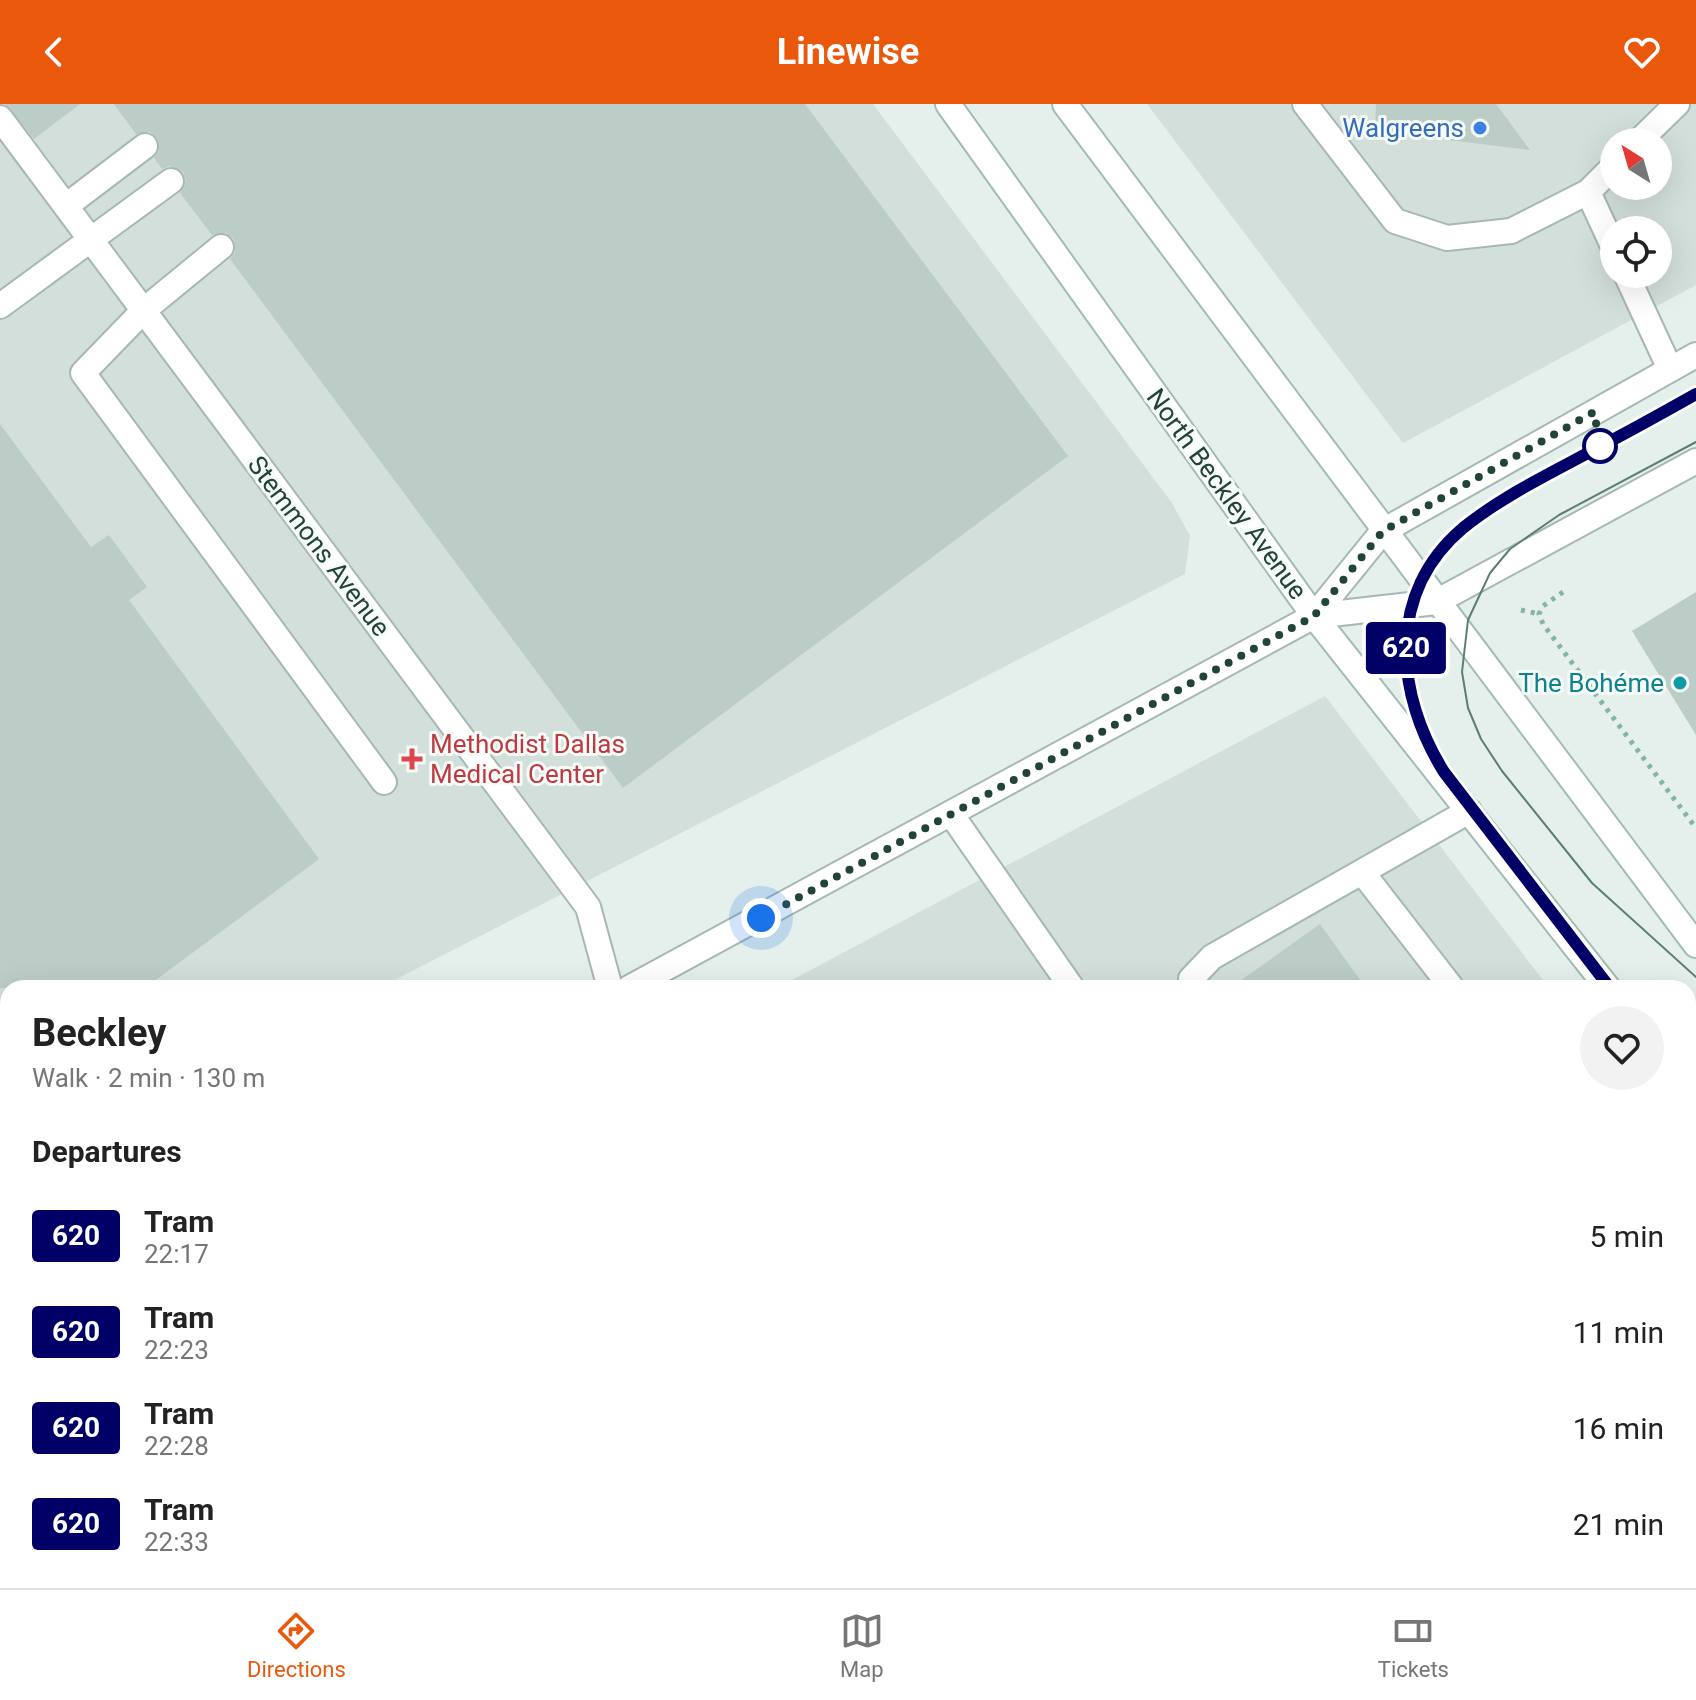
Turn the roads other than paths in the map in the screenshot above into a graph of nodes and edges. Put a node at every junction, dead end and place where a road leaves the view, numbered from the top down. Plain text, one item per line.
1 (948, 104) edge
2 (1065, 104) edge
3 (1305, 104) edge
4 (1677, 104) edge
5 (0, 118) edge
6 (1652, 128) edge
7 (145, 146) dead end
8 (1600, 180) edge
9 (171, 181) dead end
10 (1588, 192) junction
11 (66, 206) junction
12 (1600, 218) edge
13 (90, 239) junction
14 (221, 247) dead end
15 (1632, 288) edge
16 (0, 306) edge
17 (144, 310) junction
18 (1696, 355) edge
19 (1670, 369) junction
20 (1696, 461) edge
21 (1383, 531) junction
22 (1436, 602) junction
23 (1314, 616) junction
24 (384, 782) dead end
25 (1469, 811) junction
26 (951, 814) junction
27 (1362, 872) junction
28 (1696, 945) edge
29 (608, 980) edge
30 (644, 980) edge
31 (1066, 980) edge
32 (1191, 980) edge
33 (1446, 980) edge
34 (1602, 980) edge

1 - 23 street, North Beckley Avenue
2 - 21 street
3 - 10 street
4 - 6 street
5 - 11 street, Stemmons Avenue
7 - 11 street
8 - 10 street
9 - 13 street
10 - 12 street
11 - 13 street, Stemmons Avenue
13 - 16 street
13 - 17 street, Stemmons Avenue
14 - 17 street
15 - 19 street
17 - 24 street
17 - 29 street, Stemmons Avenue
18 - 19 street
19 - 21 street
20 - 22 street
21 - 22 street
21 - 23 street
22 - 23 street
22 - 28 street
23 - 25 street, North Beckley Avenue
23 - 26 street
25 - 27 street
25 - 34 street, North Beckley Avenue
26 - 30 street
26 - 31 street
27 - 32 street
27 - 33 street

